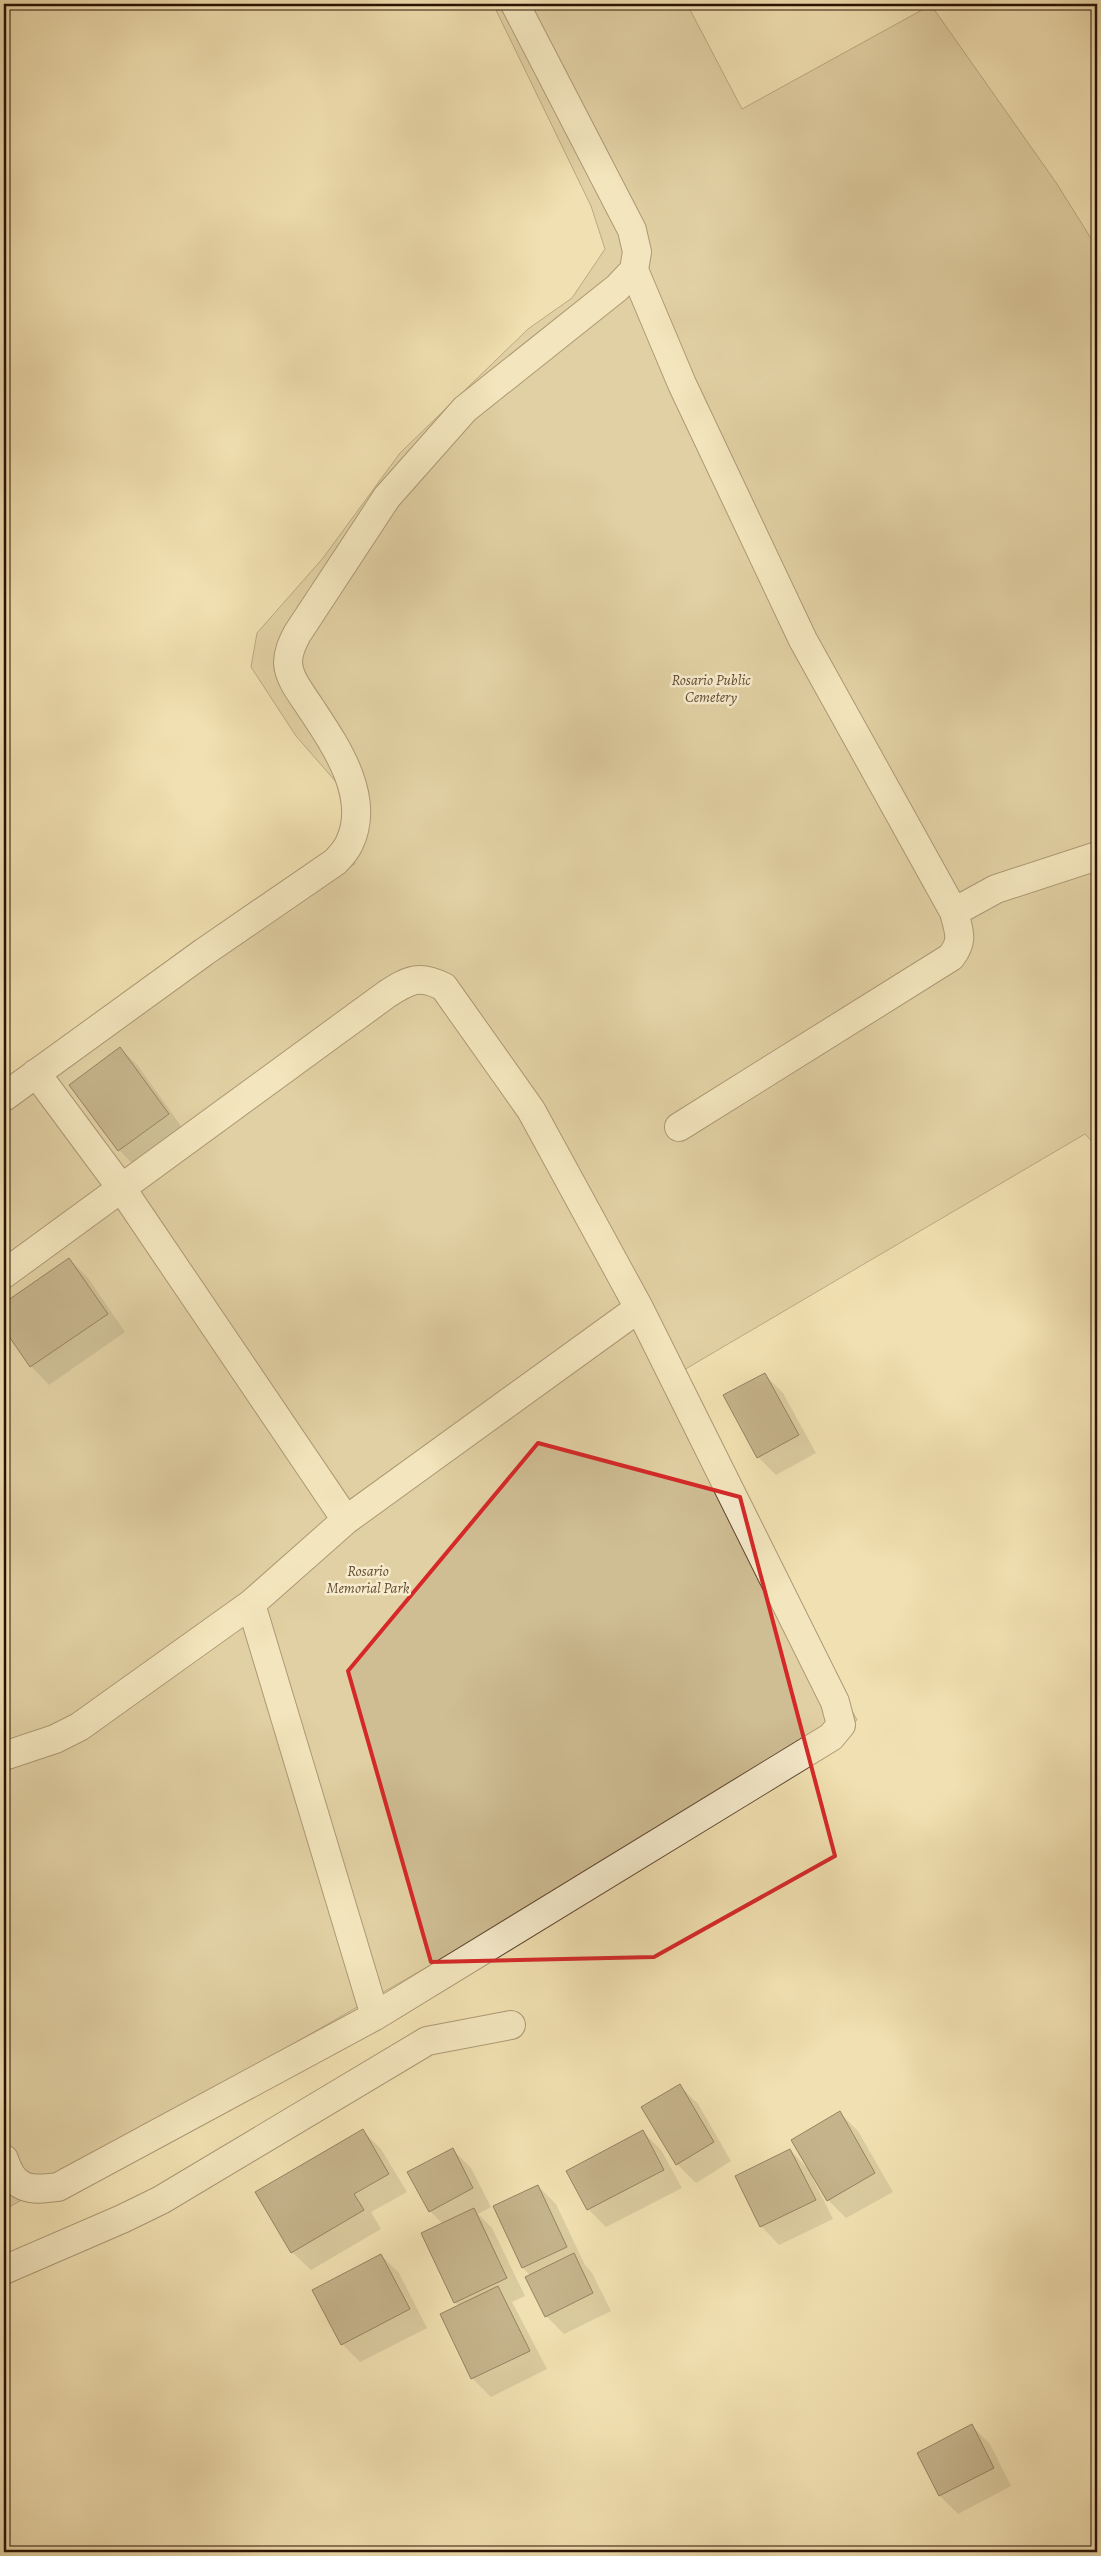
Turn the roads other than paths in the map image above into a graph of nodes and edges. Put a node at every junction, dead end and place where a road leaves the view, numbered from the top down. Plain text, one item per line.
1 (515, 4) edge
2 (634, 270) junction
3 (1097, 856) edge
4 (954, 912) junction
5 (36, 1073) junction
6 (4, 1097) edge
7 (679, 1128) dead end
8 (122, 1189) junction
9 (4, 1274) edge
10 (639, 1308) junction
11 (346, 1520) junction
12 (252, 1604) junction
13 (4, 1756) edge
14 (375, 2016) junction
15 (511, 2025) dead end
16 (4, 2159) edge
17 (4, 2270) edge

1 - 2 street
2 - 4 street
2 - 5 street
3 - 4 street
4 - 7 street
5 - 6 street
5 - 8 street
8 - 9 street
8 - 10 street
8 - 11 street
10 - 11 street
10 - 14 street
11 - 12 street
12 - 13 street
12 - 14 street
14 - 16 street
15 - 17 street

